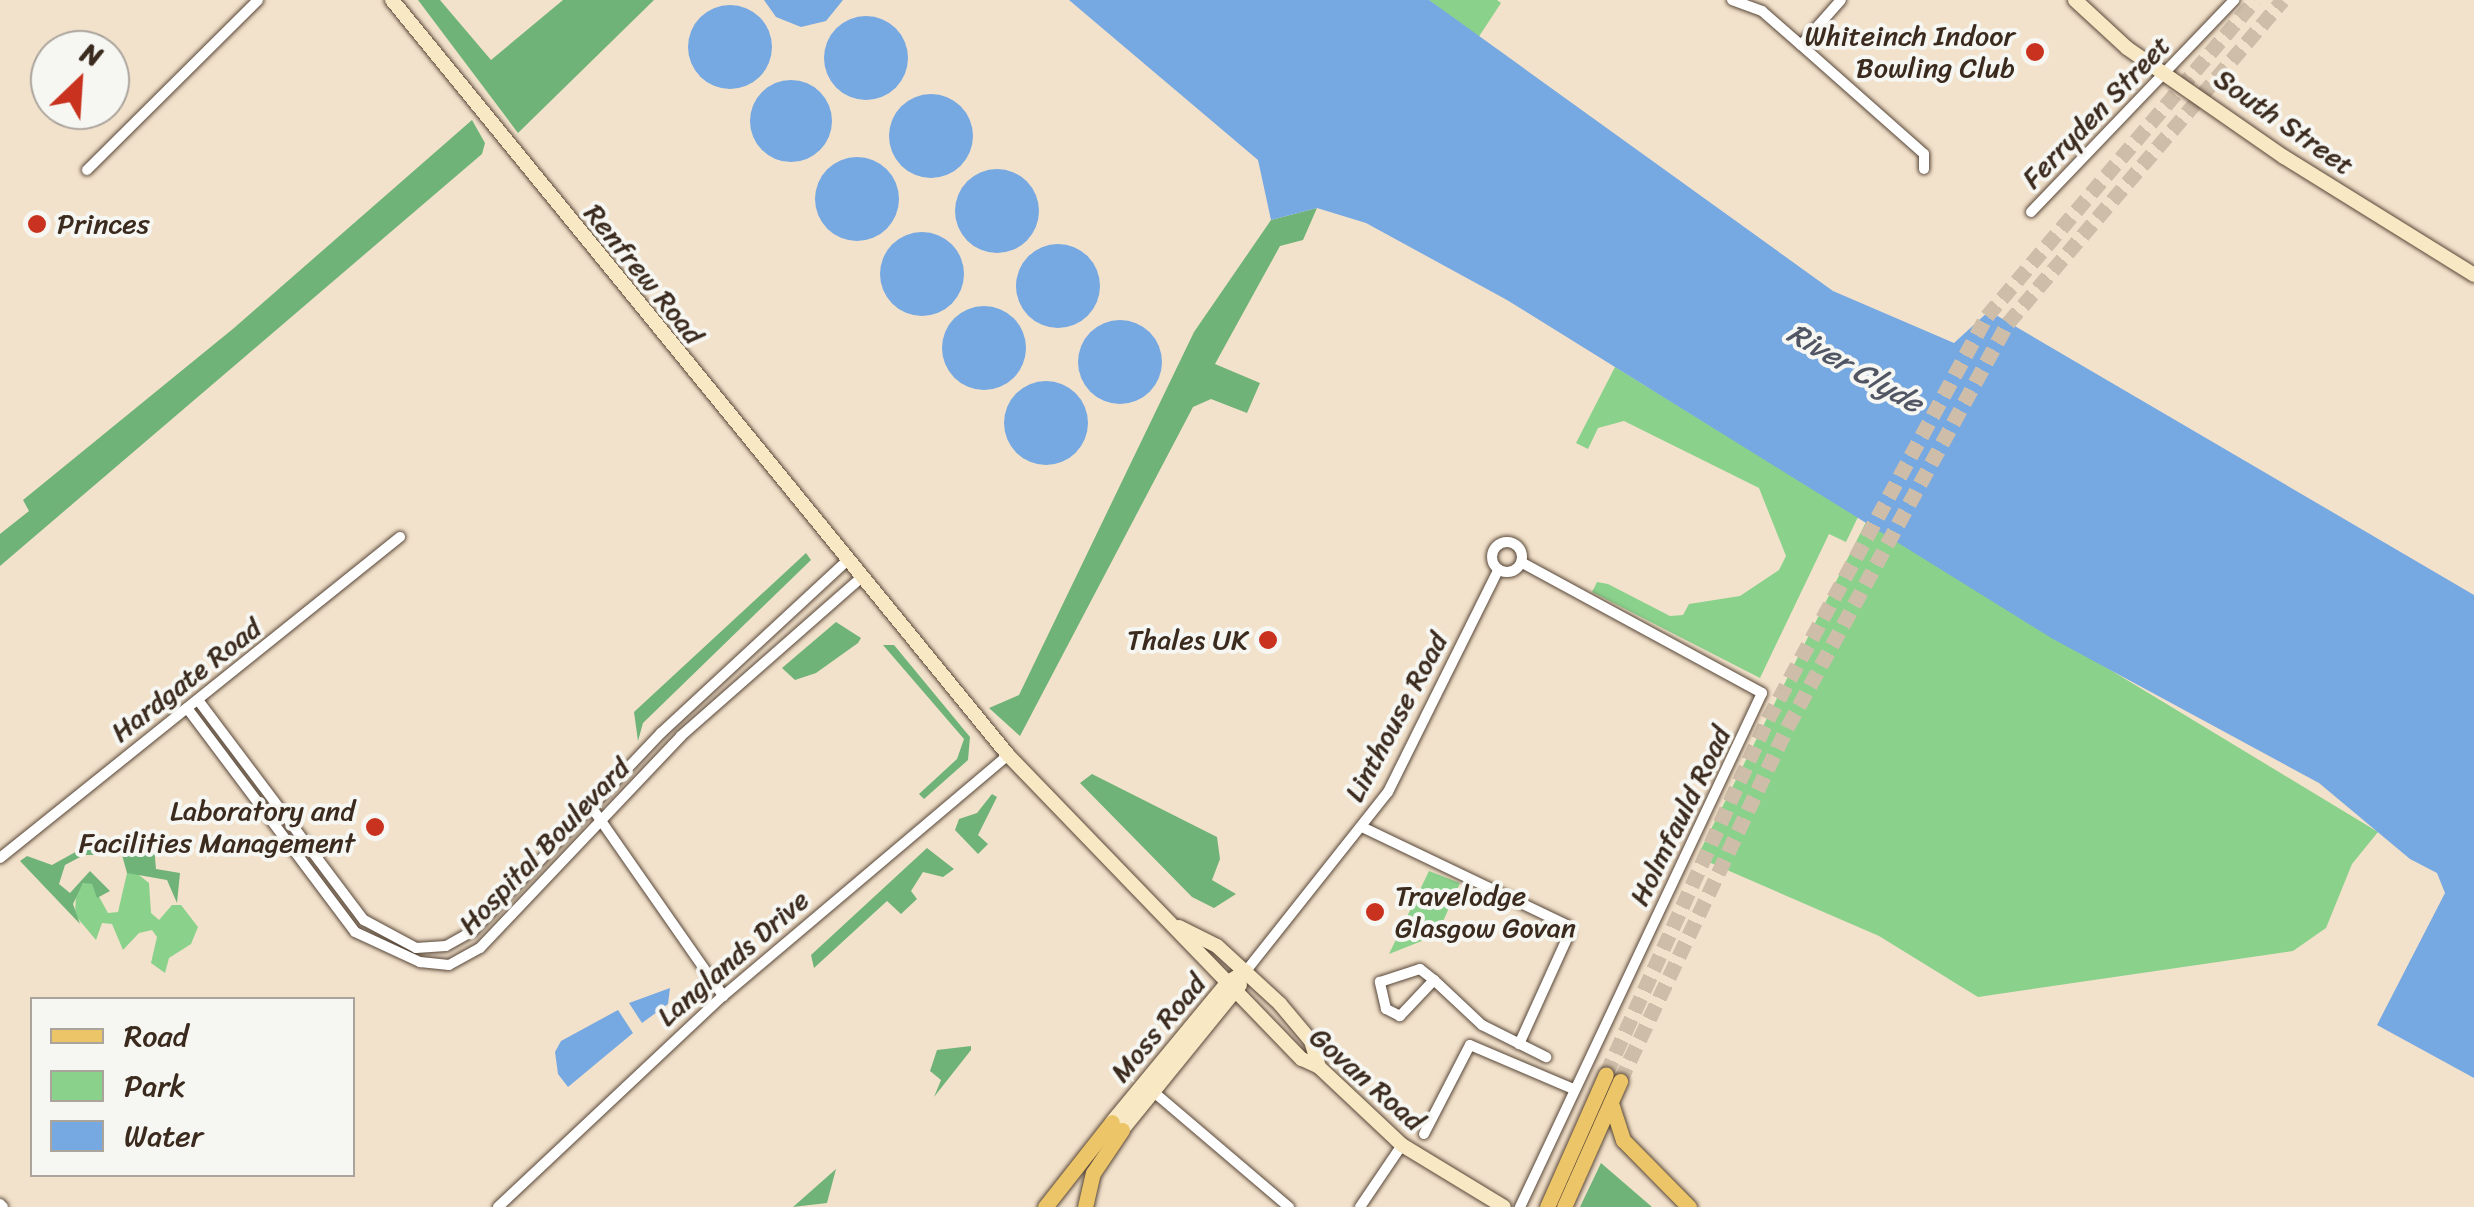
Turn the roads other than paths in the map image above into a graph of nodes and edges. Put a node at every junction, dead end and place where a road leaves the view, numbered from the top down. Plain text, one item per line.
1 (258, 0) edge
2 (392, 0) edge
3 (1732, 0) edge
4 (1841, 0) edge
5 (2075, 0) edge
6 (2214, 0) edge
7 (2234, 0) edge
8 (2226, 10) junction
9 (1801, 45) junction
10 (2164, 72) junction
11 (1924, 169) dead end
12 (87, 170) dead end
13 (2031, 212) dead end
14 (2474, 275) edge
15 (400, 538) dead end
16 (847, 561) junction
17 (1522, 562) junction
18 (1498, 570) junction
19 (861, 578) junction
20 (198, 700) junction
21 (187, 708) junction
22 (1008, 755) junction
23 (590, 805) junction
24 (600, 818) junction
25 (1362, 827) junction
26 (0, 858) edge
27 (1172, 924) junction
28 (1246, 970) junction
29 (1434, 980) junction
30 (1233, 987) junction
31 (723, 996) junction
32 (1519, 1044) junction
33 (1546, 1057) dead end
34 (1319, 1067) junction
35 (1148, 1087) junction
36 (1573, 1089) junction
37 (1611, 1103) junction
38 (1117, 1126) junction
39 (1424, 1134) dead end
40 (1402, 1145) junction
41 (498, 1207) edge
42 (1045, 1207) edge
43 (1085, 1207) edge
44 (1289, 1207) edge
45 (1360, 1207) edge
46 (1504, 1207) edge
47 (1520, 1207) edge
48 (1548, 1207) edge
49 (1564, 1207) edge
50 (1688, 1207) edge

1 - 12 street
2 - 16 street, Renfrew Road
3 - 9 street
4 - 9 street
5 - 10 street, South Street
6 - 8 street
7 - 8 street, Ferryden Street
8 - 10 street, Ferryden Street
9 - 11 street
10 - 13 street, Ferryden Street
10 - 14 street, South Street
15 - 20 street, Hardgate Road
16 - 19 street, Renfrew Road
16 - 23 street, Hospital Boulevard
17 - 18 street
17 - 18 street, Linthouse Road
17 - 36 street, Holmfauld Road
18 - 25 street, Linthouse Road
19 - 22 street, Renfrew Road
19 - 24 street, Hospital Boulevard
20 - 21 street, Hardgate Road
20 - 23 street, Hospital Boulevard
21 - 24 street, Hospital Boulevard
21 - 26 street, Hardgate Road
22 - 27 street, Govan Road
22 - 31 street, Langlands Drive
23 - 24 street
24 - 31 street
25 - 28 street, Linthouse Road
25 - 32 street
27 - 28 street
27 - 30 street, Govan Road
28 - 30 street
28 - 34 street
29 - 29 street
29 - 32 street
30 - 34 street, Govan Road
30 - 35 street, Moss Road
31 - 41 street, Langlands Drive
32 - 33 street
34 - 40 street, Govan Road
35 - 38 street, Moss Road
35 - 44 street
36 - 39 street
36 - 47 street, Holmfauld Road
37 - 48 main road
37 - 49 main road
37 - 50 main road
38 - 42 main road
38 - 43 main road
40 - 45 street
40 - 46 street, Govan Road

